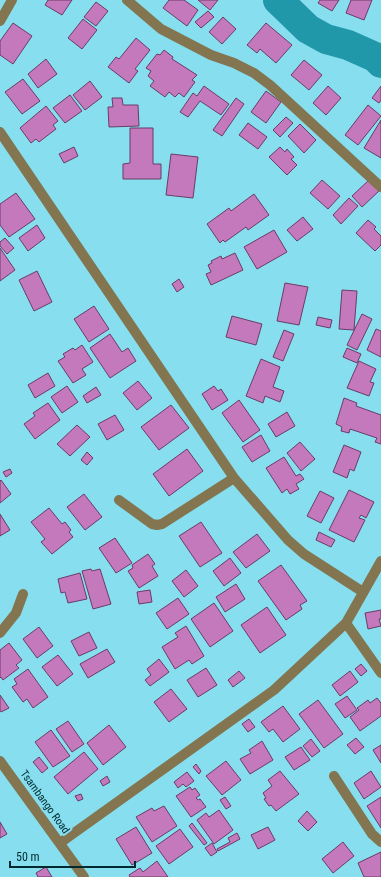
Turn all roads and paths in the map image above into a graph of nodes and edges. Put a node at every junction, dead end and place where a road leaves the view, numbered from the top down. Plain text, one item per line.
1 (12, 0) edge
2 (127, 0) edge
3 (0, 21) edge
4 (0, 132) edge
5 (381, 187) edge
6 (234, 478) junction
7 (119, 500) dead end
8 (381, 561) edge
9 (363, 592) junction
10 (23, 594) dead end
11 (346, 623) junction
12 (0, 632) edge
13 (381, 673) edge
14 (0, 760) edge
15 (334, 776) dead end
16 (381, 842) edge
17 (60, 843) junction
18 (84, 877) edge

1 - 3 street
2 - 5 street
4 - 6 street
6 - 7 street
6 - 9 street
8 - 9 street
9 - 11 street
10 - 12 street
11 - 13 street
11 - 17 street
14 - 17 street, Tsambango Road
15 - 16 street
17 - 18 street, Tsambango Road

